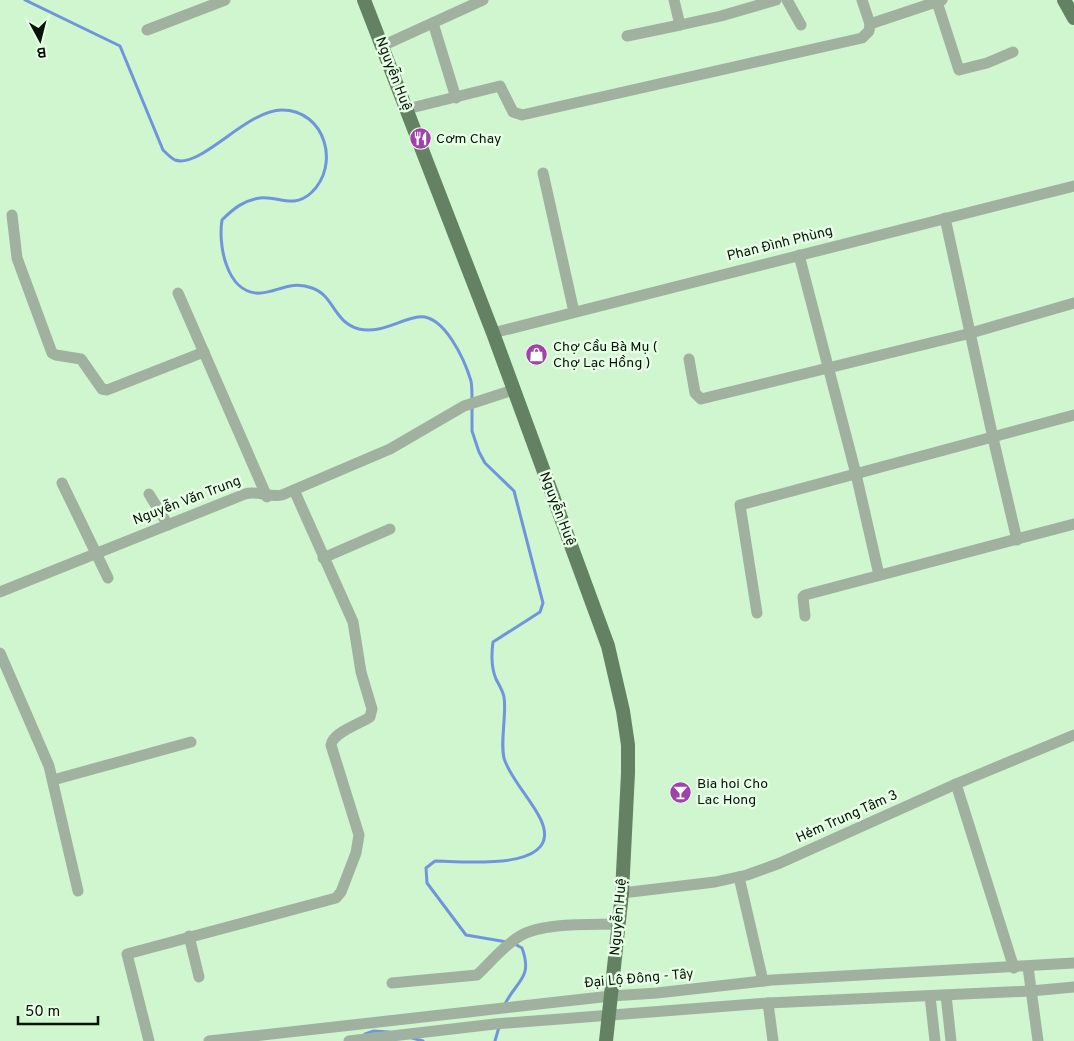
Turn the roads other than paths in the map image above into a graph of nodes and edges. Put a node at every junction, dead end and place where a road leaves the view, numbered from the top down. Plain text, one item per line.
1 (225, 0) edge
2 (364, 0) edge
3 (483, 0) edge
4 (674, 0) edge
5 (776, 0) edge
6 (787, 0) edge
7 (862, 0) edge
8 (1064, 0) edge
9 (940, 1) edge
10 (1074, 18) edge
11 (433, 23) junction
12 (680, 24) junction
13 (801, 24) dead end
14 (870, 24) junction
15 (147, 30) dead end
16 (627, 36) dead end
17 (382, 46) junction
18 (1012, 52) dead end
19 (456, 98) junction
20 (407, 109) junction
21 (542, 174) dead end
22 (1074, 187) edge
23 (12, 215) dead end
24 (945, 218) junction
25 (799, 255) junction
26 (178, 293) dead end
27 (1074, 303) edge
28 (574, 312) junction
29 (971, 332) junction
30 (493, 333) junction
31 (204, 352) junction
32 (689, 359) dead end
33 (827, 367) junction
34 (513, 390) junction
35 (1074, 415) edge
36 (993, 438) junction
37 (856, 474) junction
38 (62, 483) dead end
39 (294, 490) junction
40 (149, 494) dead end
41 (267, 497) junction
42 (1074, 524) edge
43 (168, 525) junction
44 (390, 529) dead end
45 (1017, 540) junction
46 (95, 553) junction
47 (323, 558) junction
48 (879, 575) junction
49 (108, 578) dead end
50 (0, 592) edge
51 (757, 613) dead end
52 (805, 616) dead end
53 (0, 653) edge
54 (1074, 735) edge
55 (191, 742) dead end
56 (53, 780) junction
57 (956, 784) junction
58 (739, 877) junction
59 (78, 891) dead end
60 (622, 893) junction
61 (619, 924) junction
62 (189, 936) junction
63 (1074, 963) edge
64 (1028, 967) junction
65 (1014, 968) junction
66 (199, 977) dead end
67 (764, 981) junction
68 (392, 983) dead end
69 (1074, 987) edge
70 (1031, 991) junction
71 (946, 995) junction
72 (611, 996) junction
73 (930, 996) junction
74 (768, 1003) junction
75 (609, 1014) junction
76 (150, 1041) edge
77 (209, 1041) edge
78 (350, 1041) edge
79 (606, 1041) edge
80 (773, 1041) edge
81 (935, 1041) edge
82 (951, 1041) edge
83 (1038, 1041) edge

1 - 15 street
2 - 17 main road, Nguyễn Huệ
3 - 11 street
4 - 12 street
5 - 12 street
6 - 13 street
7 - 14 street
8 - 10 main road
9 - 14 street
9 - 18 street
11 - 17 street
11 - 19 street
12 - 16 street
14 - 19 street
17 - 20 main road, Nguyễn Huệ
19 - 20 street
20 - 30 main road, Nguyễn Huệ
21 - 28 street
22 - 24 street, Phan Đình Phùng
23 - 31 street
24 - 25 street, Phan Đình Phùng
24 - 29 street
25 - 28 street, Phan Đình Phùng
25 - 33 street
26 - 31 street
27 - 29 street
28 - 30 street, Phan Đình Phùng
29 - 33 street
29 - 36 street
30 - 34 main road, Nguyễn Huệ
31 - 41 street
32 - 33 street
33 - 37 street
34 - 39 street, Nguyễn Văn Trung
34 - 60 main road, Nguyễn Huệ
35 - 36 street
36 - 37 street
36 - 45 street
37 - 48 street
37 - 51 street
38 - 46 street
39 - 41 street, Nguyễn Văn Trung
39 - 47 street
40 - 43 street
41 - 43 street, Nguyễn Văn Trung
42 - 45 street
43 - 46 street, Nguyễn Văn Trung
44 - 47 street
45 - 48 street
46 - 49 street
46 - 50 street, Nguyễn Văn Trung
47 - 62 street
48 - 52 street
53 - 56 street
54 - 57 street, Hẻm Trung Tâm 3
55 - 56 street
56 - 59 street
57 - 58 street, Hẻm Trung Tâm 3
57 - 65 street
58 - 60 street, Hẻm Trung Tâm 3
58 - 67 street
60 - 61 main road, Nguyễn Huệ
61 - 68 street
61 - 72 main road, Nguyễn Huệ
62 - 66 street
62 - 76 street
63 - 64 street, Đại Lộ Đông - Tây
64 - 65 street, Đại Lộ Đông - Tây
64 - 70 street
65 - 67 street, Đại Lộ Đông - Tây
67 - 72 street, Đại Lộ Đông - Tây
69 - 70 street
70 - 71 street
70 - 83 street
71 - 73 street
71 - 82 street
72 - 75 main road, Nguyễn Huệ
72 - 77 street, Đại Lộ Đông - Tây
73 - 74 street
73 - 81 street
74 - 75 street
74 - 80 street
75 - 78 street
75 - 79 main road, Nguyễn Huệ

